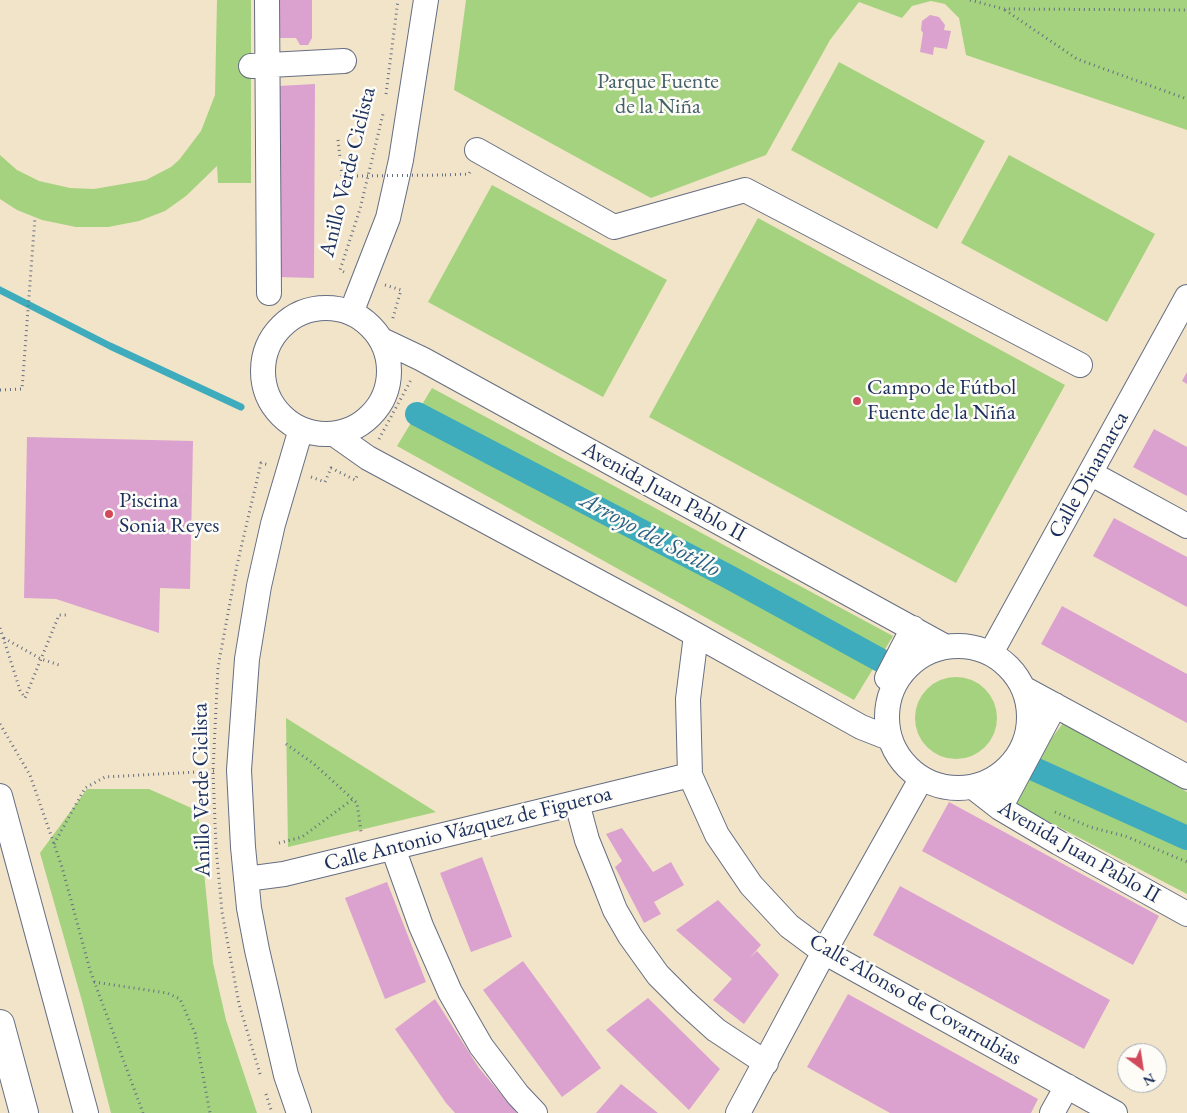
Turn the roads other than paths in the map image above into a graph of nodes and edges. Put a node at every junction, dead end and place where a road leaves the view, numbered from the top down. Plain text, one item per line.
1 (267, 0) edge
2 (426, 0) edge
3 (344, 62) dead end
4 (260, 65) junction
5 (477, 150) dead end
6 (269, 294) dead end
7 (1185, 306) edge
8 (351, 313) junction
9 (386, 333) junction
10 (1080, 365) dead end
11 (300, 429) junction
12 (334, 434) junction
13 (1090, 473) junction
14 (1187, 526) edge
15 (913, 628) junction
16 (696, 635) junction
17 (944, 646) junction
18 (991, 653) junction
19 (1023, 688) junction
20 (1055, 705) junction
21 (861, 727) junction
22 (889, 738) junction
23 (690, 775) junction
24 (1187, 777) edge
25 (921, 779) junction
26 (974, 787) junction
27 (0, 796) edge
28 (576, 803) junction
29 (1000, 808) junction
30 (393, 848) junction
31 (246, 879) junction
32 (1187, 914) edge
33 (824, 952) junction
34 (0, 1024) edge
35 (766, 1063) junction
36 (1067, 1086) junction
37 (24, 1113) edge
38 (86, 1113) edge
39 (299, 1113) edge
40 (535, 1113) edge
41 (738, 1113) edge
42 (1052, 1113) edge
43 (1115, 1113) edge

1 - 4 street
2 - 8 street
3 - 4 street
4 - 6 street
5 - 10 street
7 - 13 street, Calle Dinamarca
8 - 9 street
8 - 11 street
9 - 12 street
9 - 15 street, Avenida Juan Pablo II
11 - 12 street
11 - 31 street
12 - 16 street
13 - 14 street
13 - 18 street, Calle Dinamarca
15 - 17 street, Avenida Juan Pablo II
15 - 21 street
16 - 21 street
16 - 23 street, Calle Alonso de Covarrubias
17 - 18 street
17 - 22 street
18 - 19 street
19 - 20 street
19 - 26 street
20 - 24 street
20 - 29 street
21 - 22 street
22 - 25 street
23 - 28 street, Calle Antonio Vázquez de Figueroa
23 - 33 street, Calle Alonso de Covarrubias
25 - 26 street
25 - 33 street
26 - 29 street, Avenida Juan Pablo II
27 - 38 street
28 - 30 street, Calle Antonio Vázquez de Figueroa
28 - 35 street
29 - 32 street, Avenida Juan Pablo II
30 - 31 street, Calle Antonio Vázquez de Figueroa
30 - 40 street
31 - 39 street
33 - 35 street
33 - 36 street, Calle Alonso de Covarrubias
34 - 37 highway
35 - 41 street
36 - 42 street
36 - 43 street, Calle Alonso de Covarrubias

